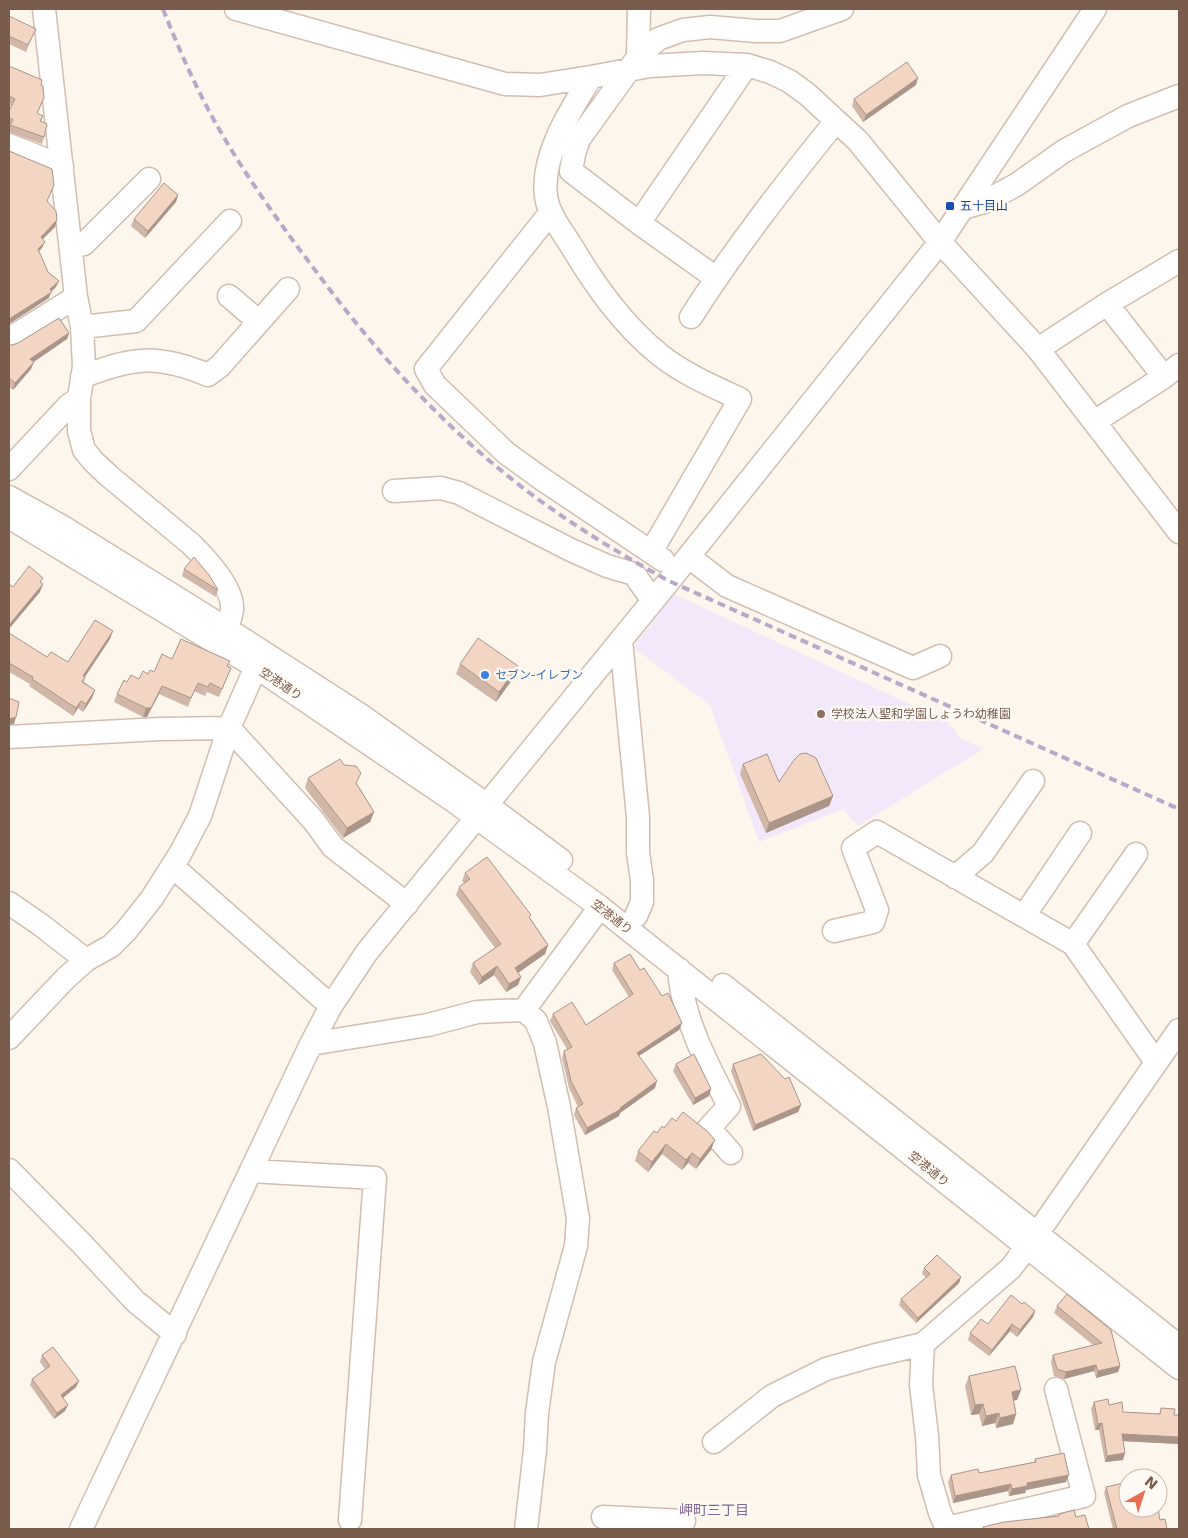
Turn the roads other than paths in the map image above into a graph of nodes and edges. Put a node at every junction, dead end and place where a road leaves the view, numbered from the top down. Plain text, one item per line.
1 (44, 9) edge
2 (639, 9) edge
3 (842, 9) edge
4 (1095, 9) edge
5 (246, 10) edge
6 (813, 15) edge
7 (633, 63) junction
8 (747, 65) junction
9 (591, 77) junction
10 (1179, 96) edge
11 (836, 121) junction
12 (9, 145) edge
13 (62, 166) junction
14 (149, 178) dead end
15 (963, 208) junction
16 (551, 212) junction
17 (230, 221) dead end
18 (639, 222) junction
19 (940, 242) junction
20 (72, 247) junction
21 (1179, 261) edge
22 (716, 278) junction
23 (288, 290) dead end
24 (229, 296) dead end
25 (76, 297) junction
26 (1107, 304) junction
27 (691, 317) dead end
28 (259, 322) junction
29 (82, 327) junction
30 (9, 339) edge
31 (1038, 349) junction
32 (1172, 371) edge
33 (81, 388) junction
34 (1094, 422) junction
35 (9, 469) edge
36 (394, 491) dead end
37 (9, 497) edge
38 (9, 517) edge
39 (1179, 532) edge
40 (651, 552) junction
41 (684, 564) junction
42 (653, 601) junction
43 (227, 629) junction
44 (621, 640) junction
45 (940, 656) dead end
46 (256, 667) junction
47 (229, 728) junction
48 (9, 738) edge
49 (1032, 781) dead end
50 (482, 811) junction
51 (1080, 833) dead end
52 (1136, 854) dead end
53 (172, 866) junction
54 (955, 878) junction
55 (9, 903) edge
56 (407, 904) junction
57 (600, 907) junction
58 (636, 916) junction
59 (1024, 916) junction
60 (834, 931) dead end
61 (1073, 944) junction
62 (86, 960) junction
63 (679, 969) junction
64 (331, 1006) junction
65 (524, 1010) junction
66 (1179, 1030) edge
67 (9, 1038) edge
68 (311, 1044) junction
69 (1156, 1062) junction
70 (731, 1153) dead end
71 (9, 1170) edge
72 (252, 1171) junction
73 (1032, 1240) junction
74 (175, 1334) junction
75 (923, 1344) junction
76 (1179, 1346) edge
77 (1179, 1368) edge
78 (1056, 1390) dead end
79 (714, 1442) dead end
80 (603, 1517) dead end
81 (350, 1520) dead end
82 (81, 1529) edge
83 (526, 1529) edge
84 (679, 1529) edge
85 (947, 1529) edge

1 - 13 street
2 - 7 street
3 - 6 street
4 - 15 street
5 - 9 street
6 - 7 street
7 - 8 street
7 - 9 street
7 - 18 street
8 - 11 street
8 - 18 street
9 - 16 street
10 - 15 street
11 - 19 street
11 - 22 street
12 - 13 street
13 - 20 street
14 - 20 street
15 - 19 street
16 - 40 street
16 - 40 street
17 - 29 street
18 - 22 street
19 - 31 street
19 - 41 street
20 - 25 street
21 - 26 street
22 - 27 street
23 - 28 street
24 - 28 street
25 - 29 street
25 - 30 street
26 - 31 street
26 - 32 street
28 - 33 street
29 - 33 street
31 - 34 street
32 - 34 street
33 - 35 street
33 - 43 street
34 - 39 street
36 - 42 street
37 - 43 street, 空港通り
38 - 46 street, 空港通り
40 - 41 street
41 - 42 street
41 - 45 street
42 - 44 street
43 - 50 street, 空港通り
44 - 50 street
44 - 58 street
46 - 47 street
46 - 50 street, 空港通り
47 - 48 street
47 - 53 street
47 - 56 street
49 - 54 street
50 - 56 street
50 - 57 street, 空港通り
50 - 58 street, 空港通り
51 - 59 street
52 - 61 street
53 - 62 street
53 - 64 street
54 - 59 street
54 - 60 street
55 - 62 street
56 - 64 street
57 - 63 street, 空港通り
57 - 65 street
58 - 73 street, 空港通り
59 - 61 street
61 - 69 street
62 - 67 street
63 - 70 street
63 - 73 street, 空港通り
64 - 68 street
65 - 68 street
65 - 83 street
66 - 69 street
68 - 72 street
69 - 73 street
71 - 74 street
72 - 74 street
72 - 81 street
73 - 75 street
73 - 76 street, 空港通り
73 - 77 street, 空港通り
74 - 82 street
75 - 79 street
75 - 85 street
78 - 85 street
80 - 84 street

